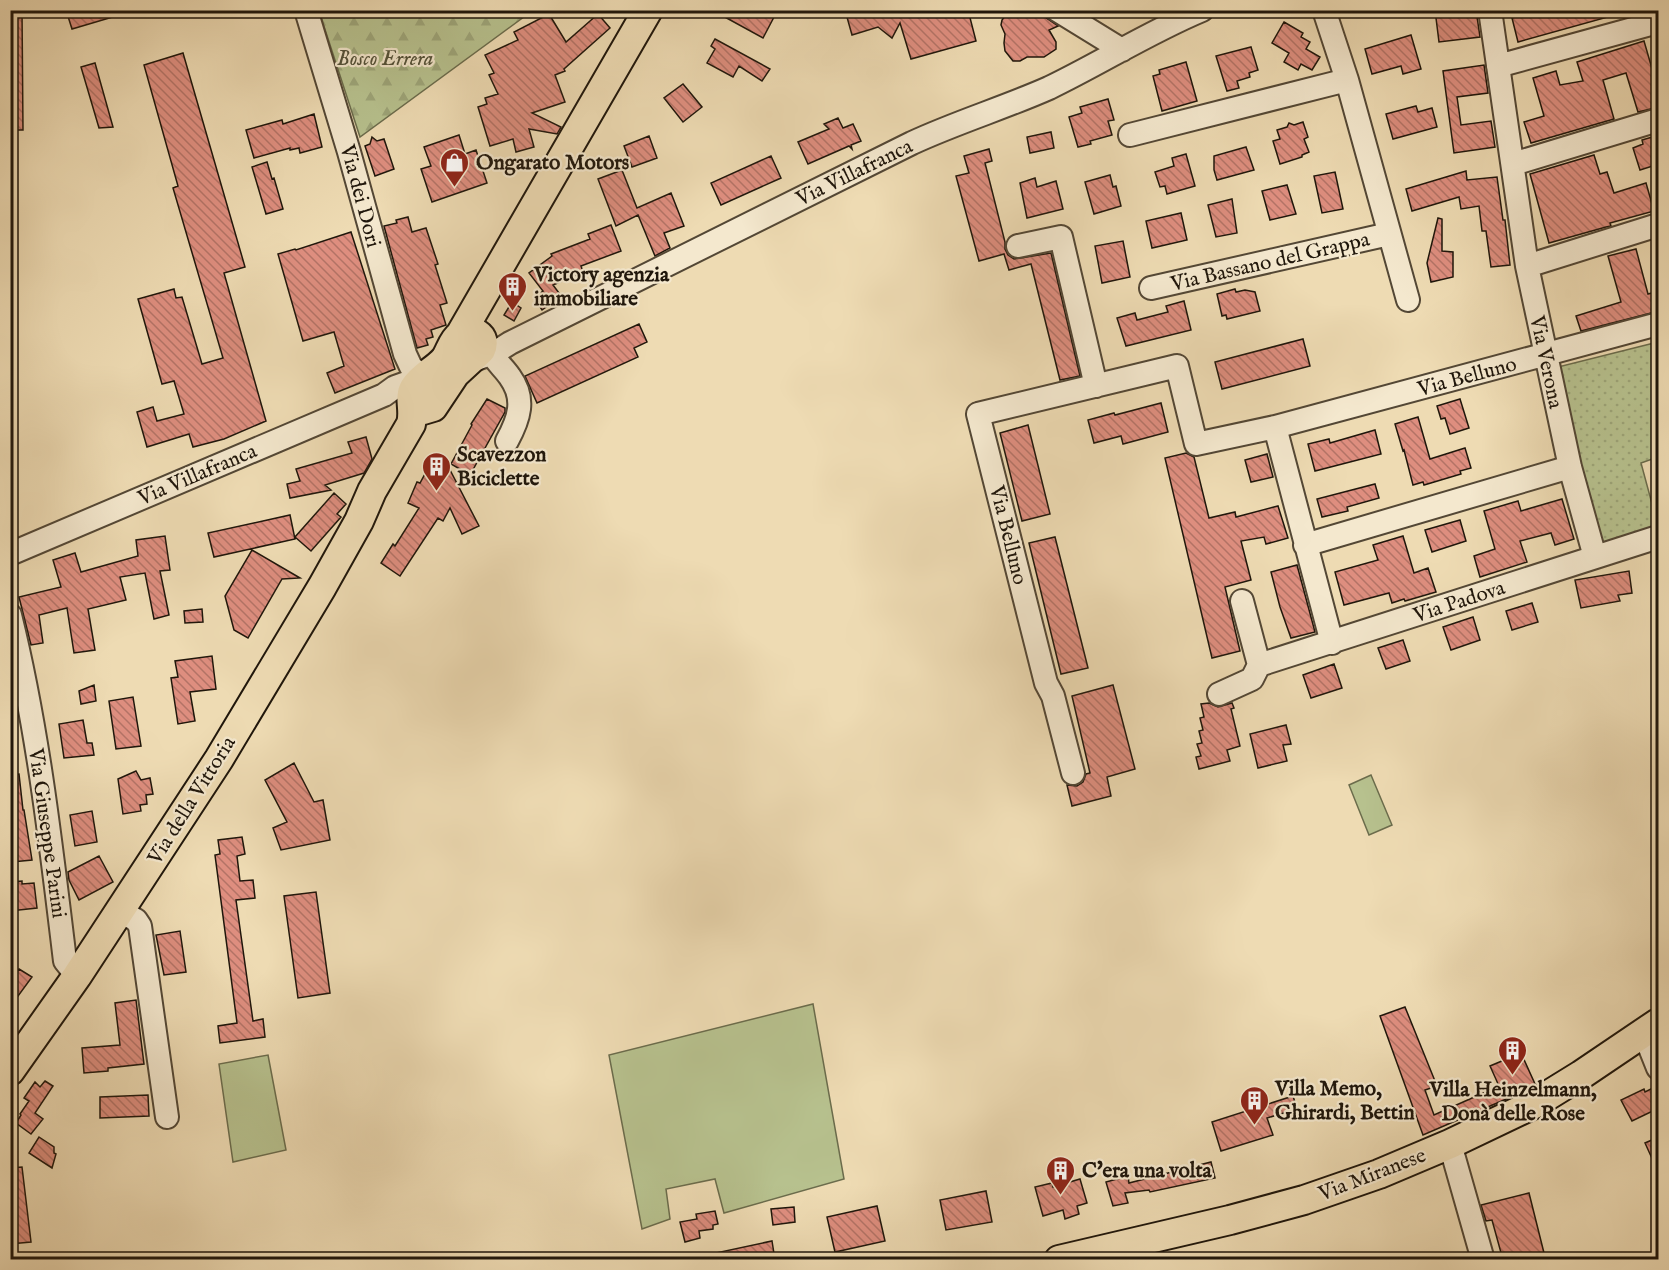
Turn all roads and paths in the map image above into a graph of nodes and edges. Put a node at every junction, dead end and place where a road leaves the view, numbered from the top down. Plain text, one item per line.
1 (306, 10) edge
2 (648, 10) edge
3 (1057, 10) edge
4 (1202, 10) edge
5 (1324, 10) edge
6 (1490, 10) edge
7 (1659, 22) edge
8 (1122, 51) junction
9 (1498, 66) junction
10 (1347, 80) junction
11 (1659, 120) edge
12 (1130, 135) dead end
13 (1513, 164) junction
14 (1659, 225) edge
15 (1389, 234) junction
16 (1018, 246) dead end
17 (1527, 266) junction
18 (1151, 288) dead end
19 (1408, 300) dead end
20 (1659, 324) edge
21 (483, 345) junction
22 (1545, 356) junction
23 (1096, 386) junction
24 (420, 397) junction
25 (1275, 427) junction
26 (507, 441) dead end
27 (1570, 467) junction
28 (1659, 537) edge
29 (1305, 545) junction
30 (10, 554) edge
31 (1595, 557) junction
32 (1242, 601) dead end
33 (10, 615) edge
34 (1332, 643) junction
35 (1259, 665) junction
36 (1219, 694) dead end
37 (1073, 772) dead end
38 (120, 911) junction
39 (77, 976) junction
40 (1651, 1028) edge
41 (1659, 1068) edge
42 (10, 1071) edge
43 (167, 1117) dead end
44 (1450, 1144) junction
45 (1063, 1259) edge
46 (1484, 1260) edge

1 - 24 street, Via dei Dori
2 - 21 main road, Via della Vittoria
3 - 8 street
4 - 8 street, Via Villafranca
5 - 10 street, Via Bassano del Grappa
6 - 9 street, Via Verona
7 - 9 street
8 - 21 street, Via Villafranca
9 - 13 street, Via Verona
10 - 12 street
10 - 15 street, Via Bassano del Grappa
11 - 13 street
13 - 17 street, Via Verona
14 - 17 street
15 - 18 street, Via Bassano del Grappa
15 - 19 street, Via Bassano del Grappa
16 - 23 street
17 - 22 street, Via Verona
20 - 22 street, Via Belluno
21 - 24 main road, Via della Vittoria
21 - 26 street
22 - 25 street, Via Belluno
22 - 27 street, Via Verona
23 - 25 street, Via Belluno
23 - 37 street, Via Belluno
24 - 30 street, Via Villafranca
24 - 38 main road, Via della Vittoria
25 - 29 street
27 - 29 street
27 - 31 street, Via Verona
28 - 31 street, Via Padova
29 - 34 street
31 - 34 street, Via Padova
32 - 35 street
33 - 39 street, Via Giuseppe Parini
34 - 35 street, Via Padova
35 - 36 street, Via Padova
38 - 39 main road, Via della Vittoria
38 - 43 street
39 - 42 main road, Via della Vittoria
40 - 41 street
40 - 44 main road, Via Miranese
44 - 45 main road, Via Miranese
44 - 46 street

